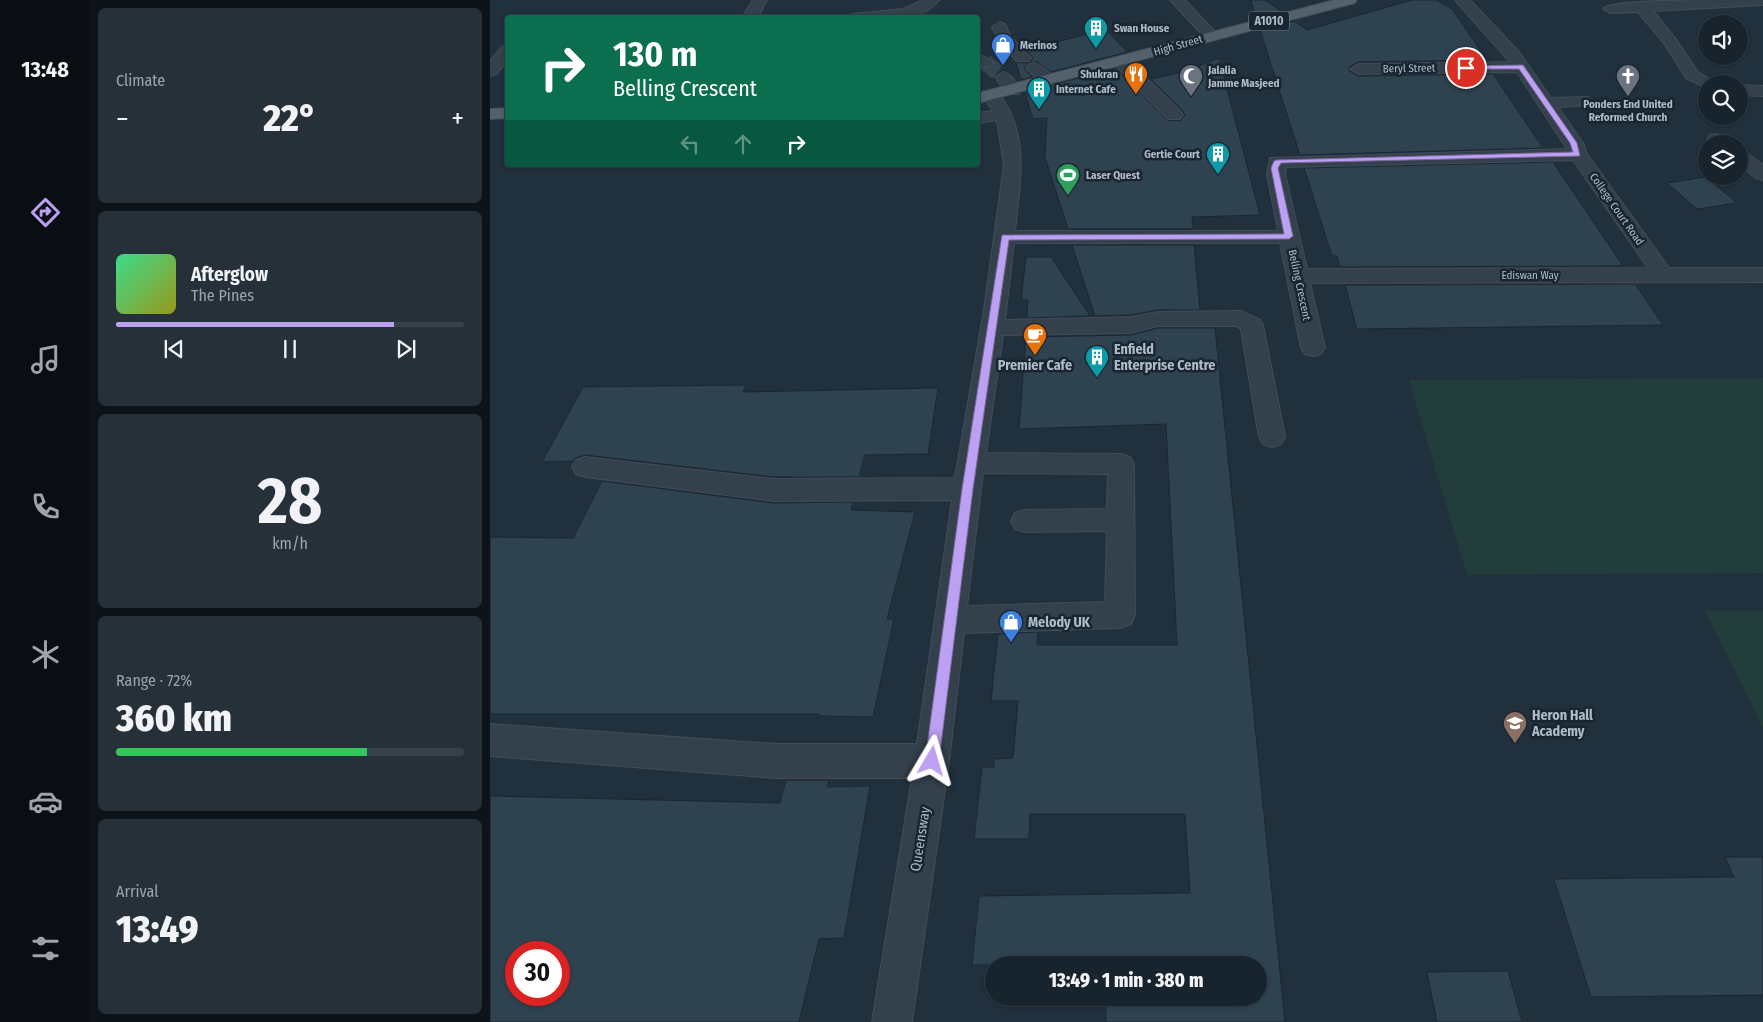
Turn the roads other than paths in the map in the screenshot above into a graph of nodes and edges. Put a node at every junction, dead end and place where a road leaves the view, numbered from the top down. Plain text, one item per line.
1 (760, 0) edge
2 (932, 0) edge
3 (1177, 0) edge
4 (1350, 0) edge
5 (1462, 0) edge
6 (1763, 1) edge
7 (1641, 6) junction
8 (1610, 9) dead end
9 (926, 14) edge
10 (752, 15) edge
11 (908, 15) edge
12 (999, 22) dead end
13 (1211, 36) junction
14 (504, 45) edge
15 (1121, 62) junction
16 (1520, 67) junction
17 (1358, 69) dead end
18 (490, 70) edge
19 (1698, 78) edge
20 (1048, 81) junction
21 (1748, 90) edge
22 (1763, 91) edge
23 (994, 99) edge
24 (1582, 100) dead end
25 (1546, 103) junction
26 (490, 114) edge
27 (505, 114) edge
28 (1174, 115) dead end
29 (1578, 154) junction
30 (1748, 163) edge
31 (1763, 174) edge
32 (1748, 175) edge
33 (1289, 236) junction
34 (1005, 237) junction
35 (1763, 274) edge
36 (1664, 275) junction
37 (1298, 276) junction
38 (993, 328) junction
39 (1313, 348) dead end
40 (1272, 437) dead end
41 (585, 467) dead end
42 (969, 476) junction
43 (1121, 520) junction
44 (1024, 521) dead end
45 (951, 620) junction
46 (490, 740) edge
47 (932, 761) junction
48 (892, 1022) edge

1 - 10 street
2 - 9 street
3 - 13 street
4 - 13 main road, High Street / A1010
5 - 16 street, College Court Road
6 - 7 street
7 - 8 street
7 - 19 street
9 - 11 street
12 - 20 street
13 - 15 main road, High Street / A1010
14 - 18 street
15 - 20 main road, High Street / A1010
15 - 28 street
16 - 17 street, Beryl Street
16 - 25 street, College Court Road
20 - 23 main road, High Street / A1010
21 - 22 street
23 - 34 street, Queensway
24 - 25 street
25 - 29 street, College Court Road
26 - 27 main road
29 - 33 street
29 - 36 street, College Court Road
30 - 31 street
31 - 32 street
33 - 34 street, Belling Crescent
33 - 37 street, Belling Crescent
34 - 38 street, Queensway
35 - 36 street, Ediswan Way
36 - 37 street, Ediswan Way
37 - 39 street, Belling Crescent
38 - 40 street
38 - 42 street, Queensway
41 - 42 street
42 - 43 street
42 - 45 street, Queensway
43 - 44 street
43 - 45 street
45 - 47 street, Queensway
46 - 47 street
47 - 48 street, Queensway

